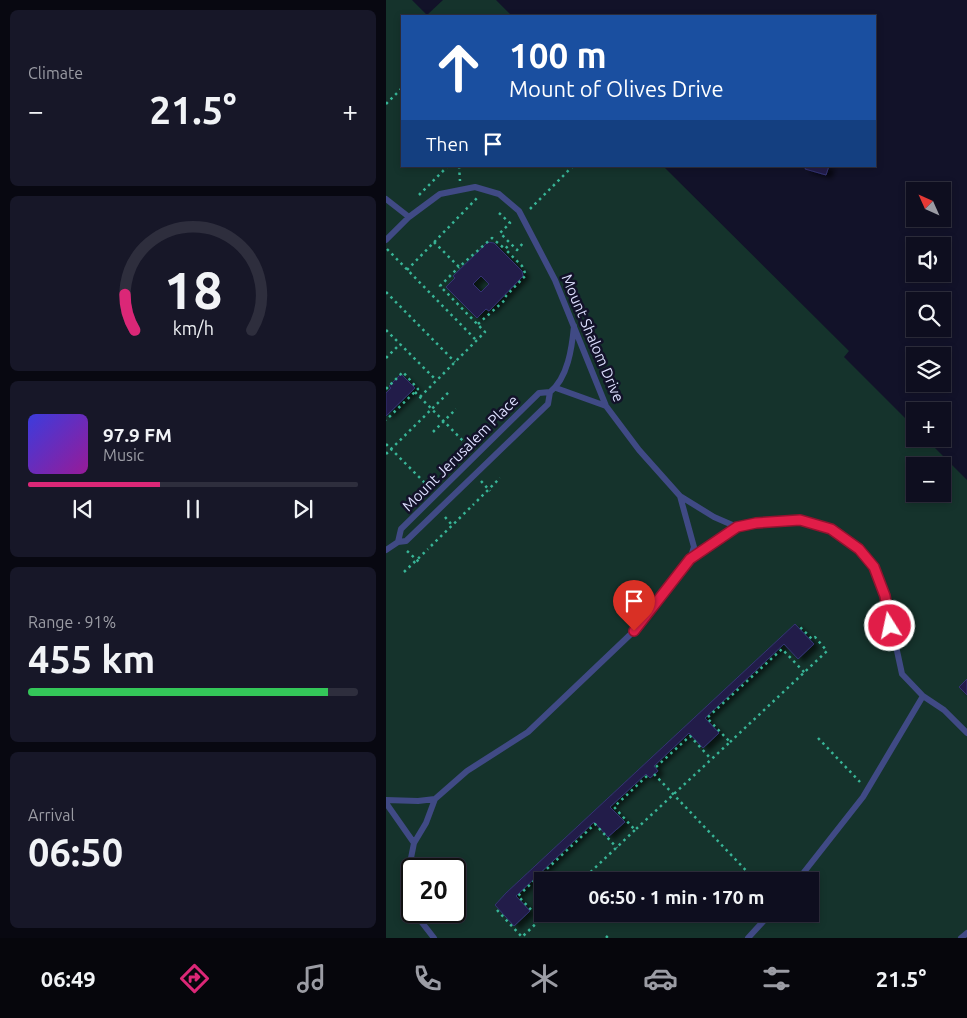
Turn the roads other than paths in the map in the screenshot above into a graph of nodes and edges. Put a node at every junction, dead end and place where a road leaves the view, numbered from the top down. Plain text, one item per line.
1 (386, 199) edge
2 (409, 217) junction
3 (386, 240) edge
4 (574, 324) junction
5 (553, 390) junction
6 (606, 406) junction
7 (680, 496) junction
8 (737, 527) junction
9 (398, 542) junction
10 (386, 550) edge
11 (690, 559) junction
12 (923, 696) junction
13 (967, 733) edge
14 (435, 798) junction
15 (386, 802) edge
16 (414, 843) junction
17 (412, 858) edge
18 (804, 872) edge
19 (763, 922) edge
20 (423, 923) edge
21 (967, 932) edge
22 (434, 938) edge
23 (748, 938) edge
24 (961, 938) edge

1 - 2 lane
2 - 3 lane, Mount Shalom Drive
2 - 4 lane, Mount Shalom Drive
4 - 5 lane, Mount Jerusalem Place
4 - 6 lane, Mount Shalom Drive
5 - 6 lane
5 - 9 lane, Mount Jerusalem Place
5 - 9 lane, Mount Jerusalem Place
6 - 7 lane, Mount Shalom Drive
7 - 8 lane, Mount Shalom Drive
7 - 11 lane
8 - 11 lane
8 - 12 lane
9 - 10 lane, Mount Jerusalem Place
11 - 14 lane
12 - 13 lane
12 - 18 lane
14 - 15 lane
14 - 16 lane
15 - 16 lane
16 - 17 lane
19 - 23 lane
20 - 22 lane
21 - 24 lane

